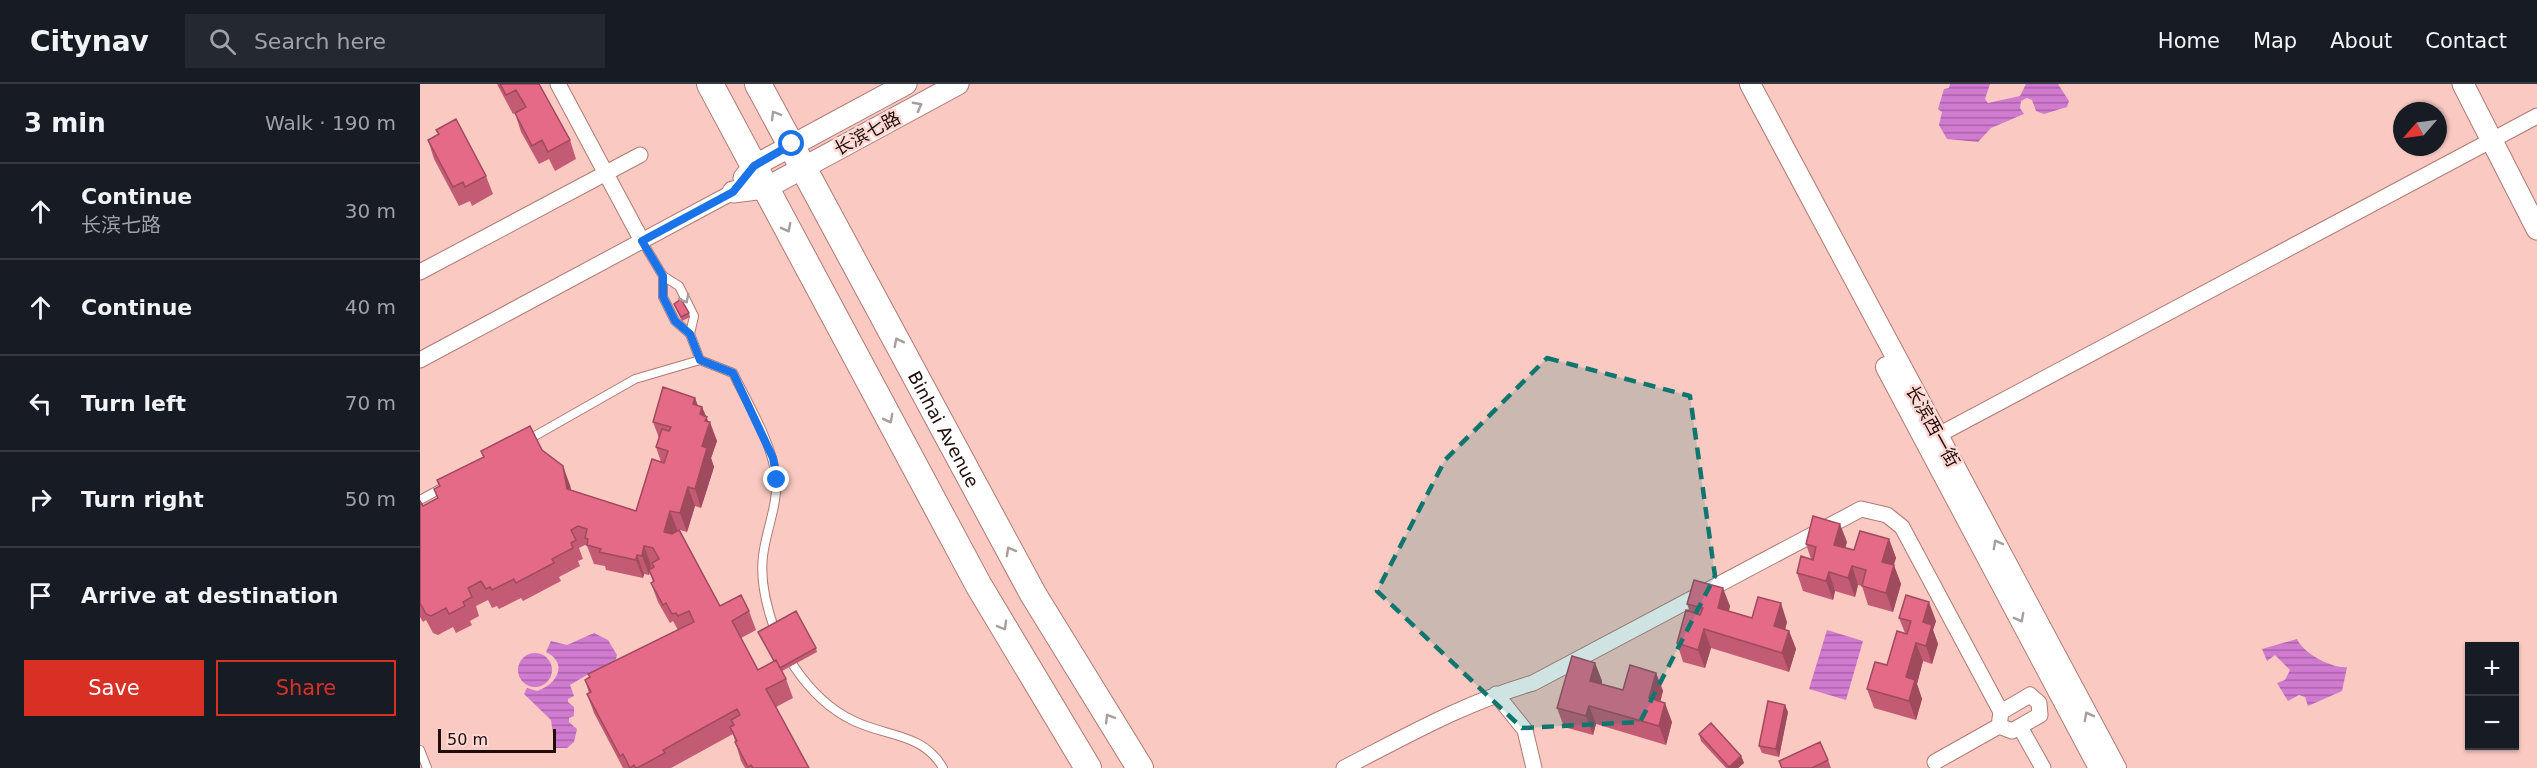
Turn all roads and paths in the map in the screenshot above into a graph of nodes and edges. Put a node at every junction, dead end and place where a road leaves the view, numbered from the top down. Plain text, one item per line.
1 (558, 84) edge
2 (710, 84) edge
3 (758, 84) edge
4 (906, 84) edge
5 (958, 84) edge
6 (1735, 84) edge
7 (1750, 84) edge
8 (2463, 84) edge
9 (2476, 84) edge
10 (2537, 116) edge
11 (2498, 137) junction
12 (792, 144) junction
13 (640, 155) dead end
14 (804, 167) junction
15 (606, 173) junction
16 (760, 177) junction
17 (733, 192) joint
18 (2537, 200) edge
19 (2537, 229) edge
20 (642, 241) junction
21 (420, 272) edge
22 (663, 276) junction
23 (690, 334) junction
24 (420, 360) edge
25 (700, 360) junction
26 (1932, 438) junction
27 (522, 443) edge
28 (451, 483) edge
29 (420, 500) edge
30 (774, 628) edge
31 (793, 665) edge
32 (2059, 691) junction
33 (1496, 694) junction
34 (2039, 703) junction
35 (2000, 719) junction
36 (2020, 727) junction
37 (420, 750) edge
38 (1935, 762) dead end
39 (427, 768) edge
40 (943, 768) edge
41 (1088, 768) edge
42 (1140, 768) edge
43 (1344, 768) edge
44 (1534, 768) edge
45 (2043, 768) edge
46 (2099, 768) edge
47 (2115, 768) edge

1 - 15 street
2 - 16 highway
12 -> 3 highway, Binhai Avenue
4 - 12 main road, 长滨七路
14 -> 5 main road, 长滨七路
6 - 26 street, 长滨西一街
7 - 26 street, 长滨西一街
8 - 11 main road
9 - 11 main road
10 - 11 street
11 - 18 main road
11 - 19 main road
11 - 26 street
12 - 14 highway, Binhai Avenue
12 - 16 main road, 长滨七路
13 - 15 street
14 - 16 main road, 长滨七路
42 -> 14 highway, Binhai Avenue
15 - 20 street
15 - 21 street
16 - 17 main road, 长滨七路
16 -> 41 highway
17 - 20 street
20 - 22 lane
20 - 24 street
22 - 23 lane
22 -> 23 lane
23 - 25 lane
25 - 27 lane
25 - 30 lane
26 -> 32 street, 长滨西一街
47 -> 26 street, 长滨西一街
28 - 29 lane
31 - 40 lane
32 - 34 street
32 - 46 street, 长滨西一街
33 - 35 street
33 - 43 street
33 - 44 street
34 - 35 street
34 - 36 street
35 - 36 street
35 - 38 street
36 - 45 street
37 - 39 lane

